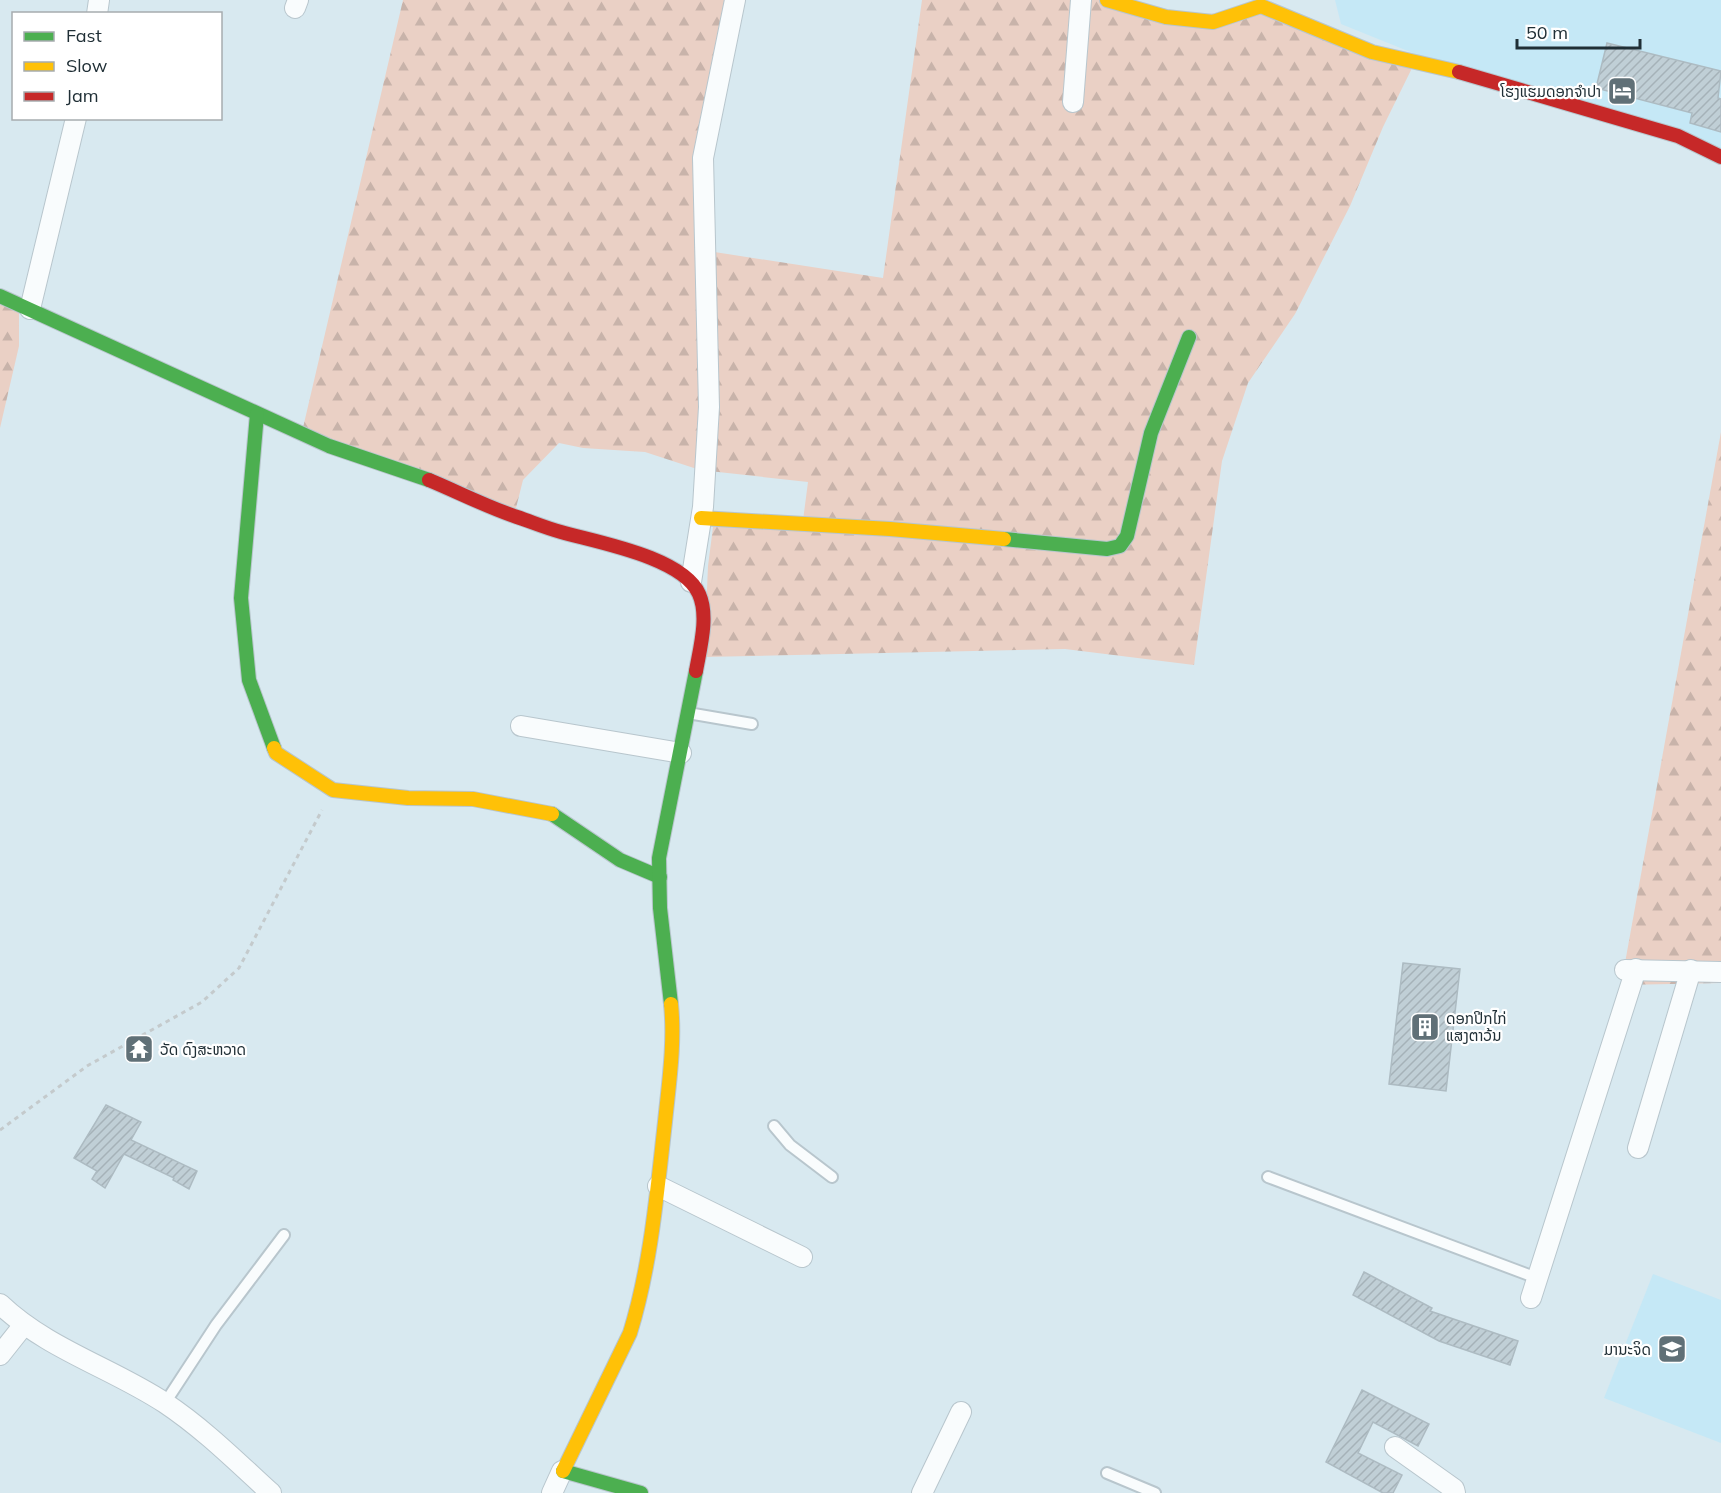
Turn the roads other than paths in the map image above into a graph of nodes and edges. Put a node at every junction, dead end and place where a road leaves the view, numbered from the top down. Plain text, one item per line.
1 (735, 0) edge
2 (1081, 0) edge
3 (1107, 0) edge
4 (1262, 3) edge
5 (1073, 102) dead end
6 (76, 120) edge
7 (1721, 157) edge
8 (0, 296) edge
9 (30, 309) junction
10 (1189, 337) dead end
11 (257, 414) junction
12 (701, 518) junction
13 (691, 582) junction
14 (688, 713) junction
15 (752, 724) dead end
16 (522, 726) dead end
17 (681, 753) junction
18 (660, 877) junction
19 (1691, 970) junction
20 (1721, 972) edge
21 (774, 1126) dead end
22 (1638, 1148) dead end
23 (832, 1177) dead end
24 (1268, 1177) dead end
25 (658, 1186) junction
26 (284, 1235) dead end
27 (802, 1257) dead end
28 (1537, 1278) junction
29 (1531, 1298) dead end
30 (0, 1304) edge
31 (23, 1326) junction
32 (0, 1355) edge
33 (165, 1403) junction
34 (961, 1412) dead end
35 (1395, 1447) dead end
36 (562, 1471) junction
37 (1107, 1473) dead end
38 (271, 1493) edge
39 (552, 1493) edge
40 (641, 1493) edge
41 (922, 1493) edge
42 (1155, 1493) edge
43 (1455, 1493) edge

1 - 12 street
2 - 5 street
3 - 4 street
4 - 7 street
6 - 9 street
8 - 9 street
9 - 11 street
10 - 12 street
11 - 13 street
11 - 18 street
12 - 13 street
13 - 14 street
14 - 15 lane
14 - 17 street
16 - 17 street
17 - 18 street
18 - 25 street
19 - 20 street
19 - 22 street
19 - 28 street
21 - 23 lane
24 - 28 lane
25 - 27 street
25 - 36 street
26 - 33 lane
28 - 29 street
30 - 31 street
31 - 32 street
31 - 33 street
33 - 38 street
34 - 41 street
35 - 43 street
36 - 39 street
36 - 40 street
37 - 42 lane

